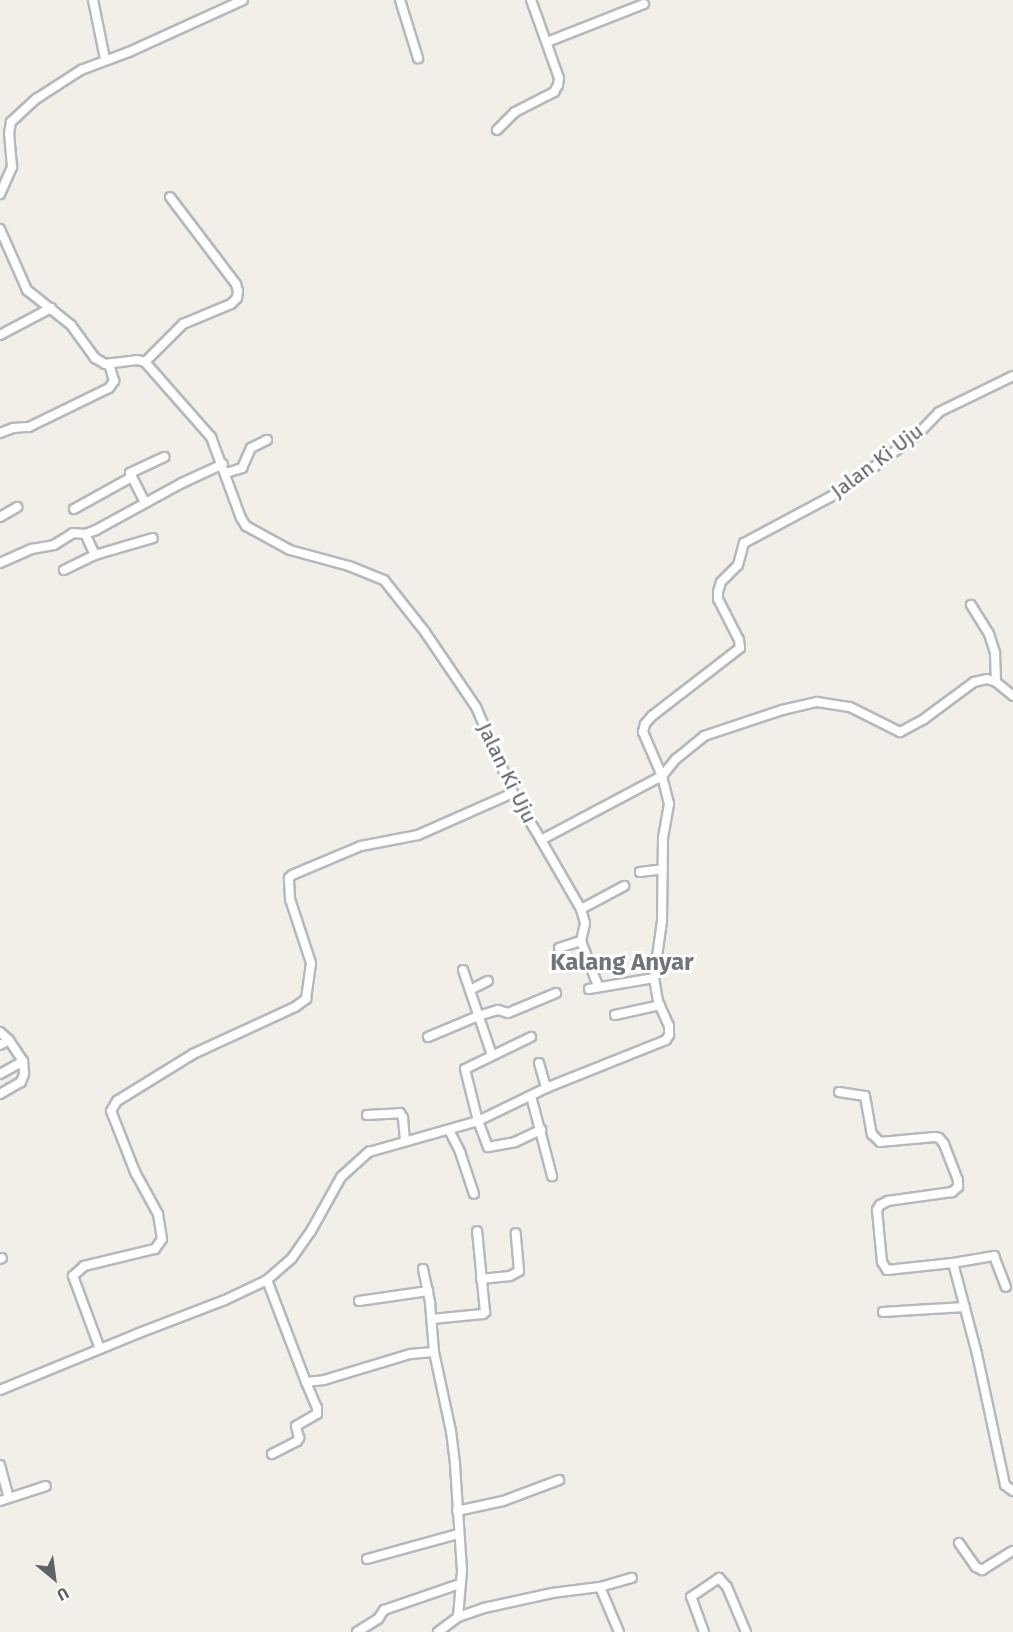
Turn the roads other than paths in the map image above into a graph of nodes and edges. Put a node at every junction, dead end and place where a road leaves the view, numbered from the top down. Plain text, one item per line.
1 (93, 0) edge
2 (243, 0) edge
3 (400, 0) edge
4 (531, 0) edge
5 (644, 4) dead end
6 (547, 42) junction
7 (418, 58) dead end
8 (105, 59) junction
9 (497, 130) dead end
10 (0, 194) edge
11 (170, 197) dead end
12 (0, 229) edge
13 (51, 308) junction
14 (0, 335) edge
15 (145, 363) junction
16 (109, 364) junction
17 (1013, 376) edge
18 (0, 433) edge
19 (267, 440) dead end
20 (164, 457) dead end
21 (223, 464) junction
22 (226, 473) junction
23 (132, 477) junction
24 (145, 503) junction
25 (17, 507) dead end
26 (74, 509) dead end
27 (0, 517) edge
28 (85, 534) junction
29 (153, 538) dead end
30 (95, 555) junction
31 (0, 563) edge
32 (64, 570) dead end
33 (971, 605) dead end
34 (996, 682) junction
35 (1013, 696) edge
36 (662, 776) junction
37 (513, 793) junction
38 (542, 840) junction
39 (663, 869) junction
40 (640, 872) dead end
41 (624, 886) dead end
42 (581, 909) junction
43 (581, 941) junction
44 (559, 948) dead end
45 (463, 970) dead end
46 (654, 978) junction
47 (488, 981) dead end
48 (598, 986) junction
49 (589, 989) dead end
50 (470, 990) junction
51 (556, 993) dead end
52 (660, 1005) junction
53 (615, 1015) dead end
54 (478, 1016) junction
55 (0, 1032) edge
56 (428, 1036) dead end
57 (531, 1037) dead end
58 (9, 1040) junction
59 (0, 1045) edge
60 (492, 1055) junction
61 (22, 1061) junction
62 (539, 1063) dead end
63 (0, 1074) edge
64 (546, 1088) junction
65 (839, 1092) dead end
66 (0, 1094) edge
67 (531, 1096) junction
68 (367, 1115) dead end
69 (478, 1120) junction
70 (449, 1130) junction
71 (541, 1130) junction
72 (405, 1140) junction
73 (552, 1176) dead end
74 (474, 1194) dead end
75 (477, 1231) dead end
76 (516, 1233) dead end
77 (953, 1263) junction
78 (423, 1269) dead end
79 (481, 1279) junction
80 (267, 1280) junction
81 (1006, 1287) dead end
82 (428, 1291) junction
83 (359, 1300) dead end
84 (965, 1307) junction
85 (883, 1312) dead end
86 (432, 1319) junction
87 (100, 1349) junction
88 (434, 1352) junction
89 (306, 1382) junction
90 (0, 1390) edge
91 (272, 1454) dead end
92 (0, 1465) edge
93 (559, 1480) dead end
94 (46, 1486) dead end
95 (1013, 1491) edge
96 (4, 1500) edge
97 (458, 1511) junction
98 (458, 1534) junction
99 (959, 1543) dead end
100 (1013, 1551) edge
101 (367, 1558) dead end
102 (632, 1578) dead end
103 (460, 1584) junction
104 (600, 1587) junction
105 (458, 1617) junction
106 (357, 1632) edge
107 (438, 1632) edge
108 (619, 1632) edge
109 (704, 1632) edge
110 (746, 1632) edge

1 - 8 street
2 - 8 street
3 - 7 street
4 - 6 street
5 - 6 street
6 - 9 street
8 - 10 street
11 - 15 street
12 - 13 street
13 - 14 street
13 - 16 street
15 - 16 street
15 - 21 street, Jalan Ki Uju
16 - 18 street
17 - 36 street, Jalan Ki Uju
19 - 22 street
20 - 23 street
21 - 22 street, Jalan Ki Uju
21 - 24 street
22 - 37 street, Jalan Ki Uju
23 - 24 street
23 - 26 street
24 - 28 street
25 - 27 street
28 - 30 street
28 - 31 street
29 - 30 street
30 - 32 street
33 - 34 street
34 - 35 street
34 - 36 street
36 - 38 street, Jalan Ki Uju
36 - 39 street
37 - 38 street, Jalan Ki Uju
37 - 87 street
38 - 42 street
39 - 40 street
39 - 46 street
41 - 42 street
42 - 43 street
43 - 44 street
43 - 48 street
45 - 50 street
46 - 48 street
46 - 52 street
47 - 50 street
48 - 49 street
50 - 54 street
51 - 54 street
52 - 53 street
52 - 64 street
54 - 56 street
54 - 60 street
55 - 58 street
57 - 60 street
58 - 59 street
58 - 61 street
60 - 69 street
61 - 63 street
61 - 66 street
62 - 64 street
64 - 67 street
65 - 77 street
67 - 69 street
67 - 71 street
68 - 72 street
69 - 70 street
69 - 71 street
70 - 72 street
70 - 74 street
71 - 73 street
72 - 80 street
75 - 79 street
76 - 79 street
77 - 81 street
77 - 84 street
78 - 82 street
79 - 86 street
80 - 87 street
80 - 89 street
82 - 83 street
82 - 86 street
84 - 85 street
84 - 95 street
86 - 88 street
87 - 90 street
88 - 89 street
88 - 97 street
89 - 91 street
92 - 96 street
93 - 97 street
94 - 96 street
97 - 98 street
98 - 101 street
98 - 103 street
99 - 100 street
102 - 104 street
103 - 105 street
103 - 106 street
104 - 105 street
104 - 108 street
105 - 107 street
109 - 110 street

